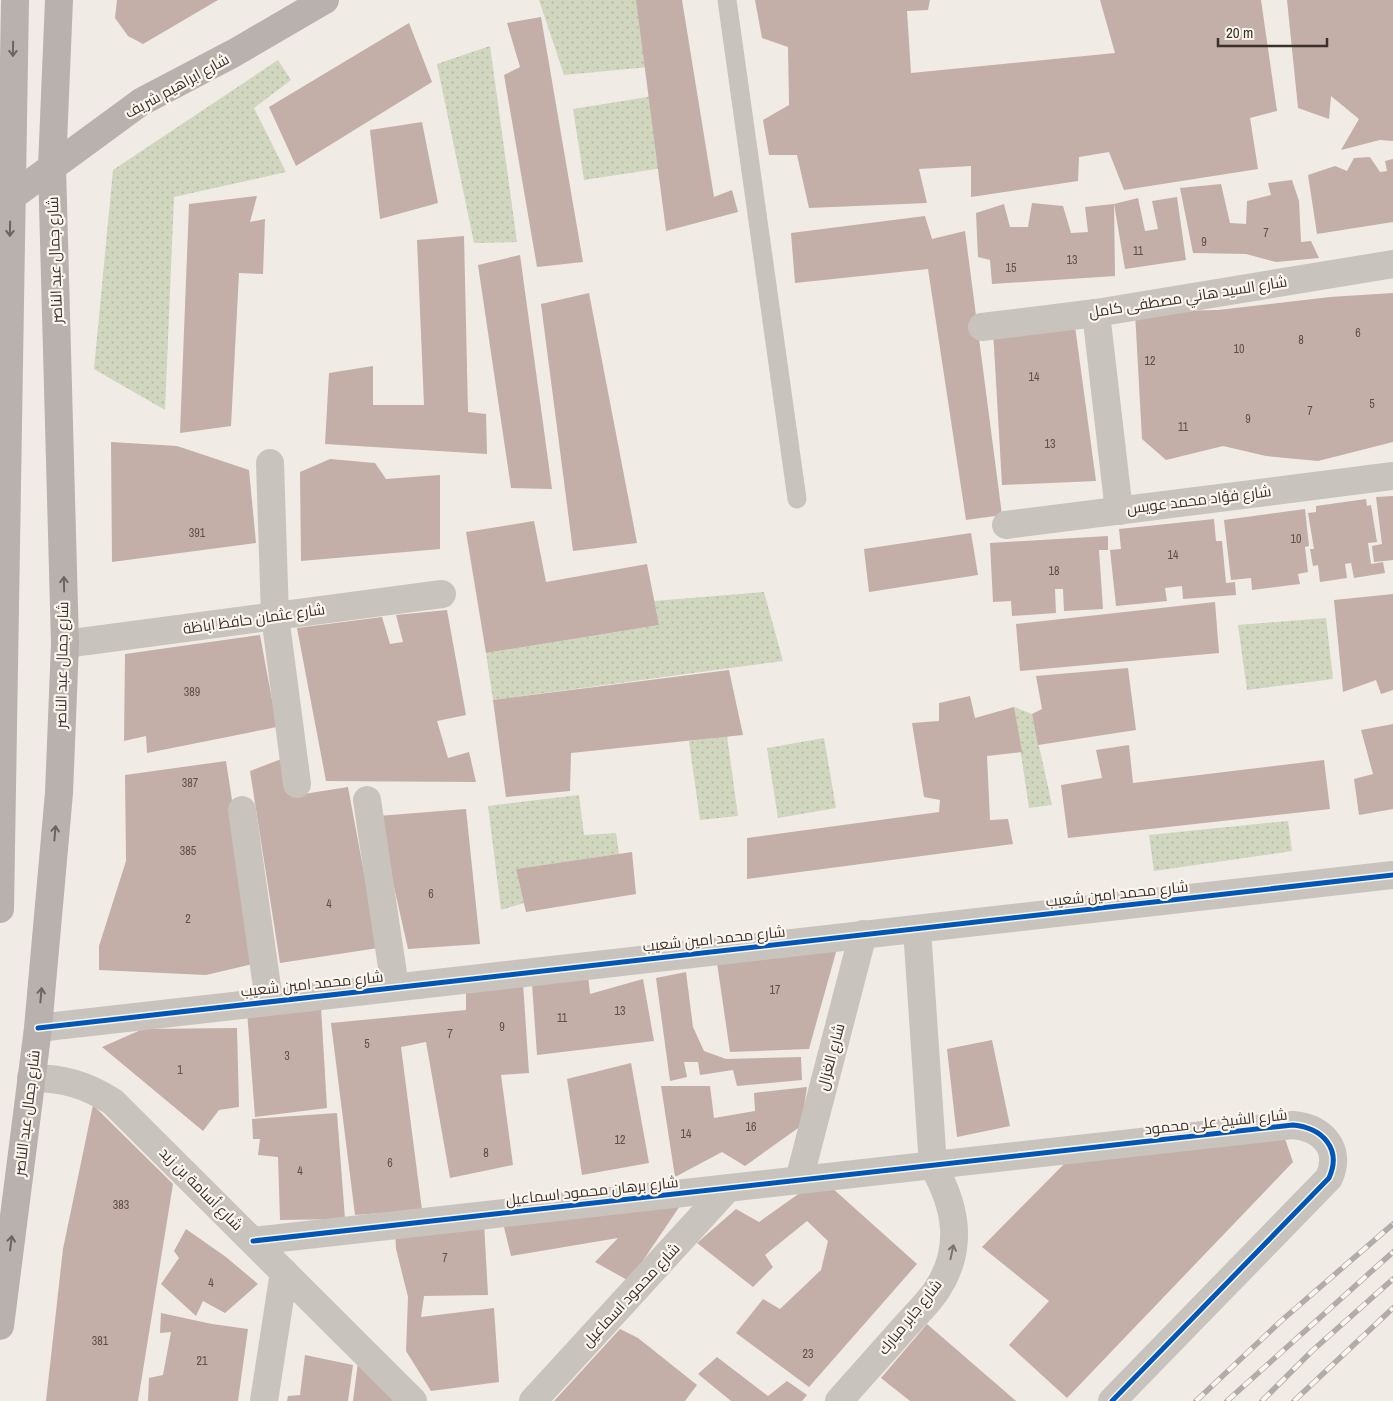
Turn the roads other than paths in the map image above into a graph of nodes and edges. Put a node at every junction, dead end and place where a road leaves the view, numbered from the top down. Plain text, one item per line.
1 (15, 0) edge
2 (58, 0) edge
3 (325, 0) edge
4 (727, 0) edge
5 (52, 167) junction
6 (10, 198) junction
7 (1393, 264) edge
8 (1096, 313) junction
9 (982, 327) dead end
10 (270, 463) dead end
11 (1393, 476) edge
12 (797, 499) dead end
13 (1119, 511) junction
14 (1006, 525) dead end
15 (442, 594) dead end
16 (275, 616) junction
17 (65, 644) junction
18 (296, 784) dead end
19 (367, 800) dead end
20 (242, 810) dead end
21 (1393, 875) edge
22 (0, 907) edge
23 (917, 929) junction
24 (863, 934) junction
25 (395, 988) junction
26 (269, 1002) junction
27 (38, 1028) junction
28 (32, 1078) junction
29 (933, 1166) junction
30 (799, 1180) junction
31 (728, 1188) junction
32 (253, 1241) junction
33 (284, 1272) junction
34 (0, 1326) edge
35 (264, 1401) edge
36 (413, 1401) edge
37 (533, 1401) edge
38 (839, 1401) edge
39 (1112, 1401) edge

1 -> 6 main road
2 - 5 main road, شارع جمال عبد الناصر
3 - 5 main road, شارع ابراهيم شريف
4 - 12 lane
5 - 6 main road, شارع ابراهيم شريف
17 -> 5 main road, شارع جمال عبد الناصر
6 -> 22 main road
7 - 8 street, شارع السيد هاني مصطفى كامل
8 - 9 street, شارع السيد هاني مصطفى كامل
8 - 13 street
10 - 16 street
11 - 13 street, شارع فؤاد محمد عويس
13 - 14 street, شارع فؤاد محمد عويس
15 - 16 street, شارع عثمان حافظ اباظة
16 - 17 street, شارع عثمان حافظ اباظة
16 - 18 street
27 -> 17 main road, شارع جمال عبد الناصر
19 - 25 street
20 - 26 street
21 - 23 street, شارع محمد امين شعيب
23 - 24 street, شارع محمد امين شعيب
23 - 29 street
24 - 25 street, شارع محمد امين شعيب
24 - 30 street, شارع الغزال
25 - 26 street, شارع محمد امين شعيب
26 - 27 street, شارع محمد امين شعيب
27 - 28 main road, شارع جمال عبد الناصر
28 - 32 street, شارع أسامة بن زيد
34 -> 28 main road, شارع جمال عبد الناصر
29 - 30 street, شارع برهان محمود اسماعيل
38 -> 29 street, شارع جابر مبارك
29 - 39 street, شارع الشيخ على محمود
30 - 31 street, شارع برهان محمود اسماعيل
31 - 32 street, شارع برهان محمود اسماعيل
31 - 37 street, شارع محمود اسماعيل
32 - 33 street, شارع أسامة بن زيد
33 - 35 street
33 - 36 street, شارع أسامة بن زيد

